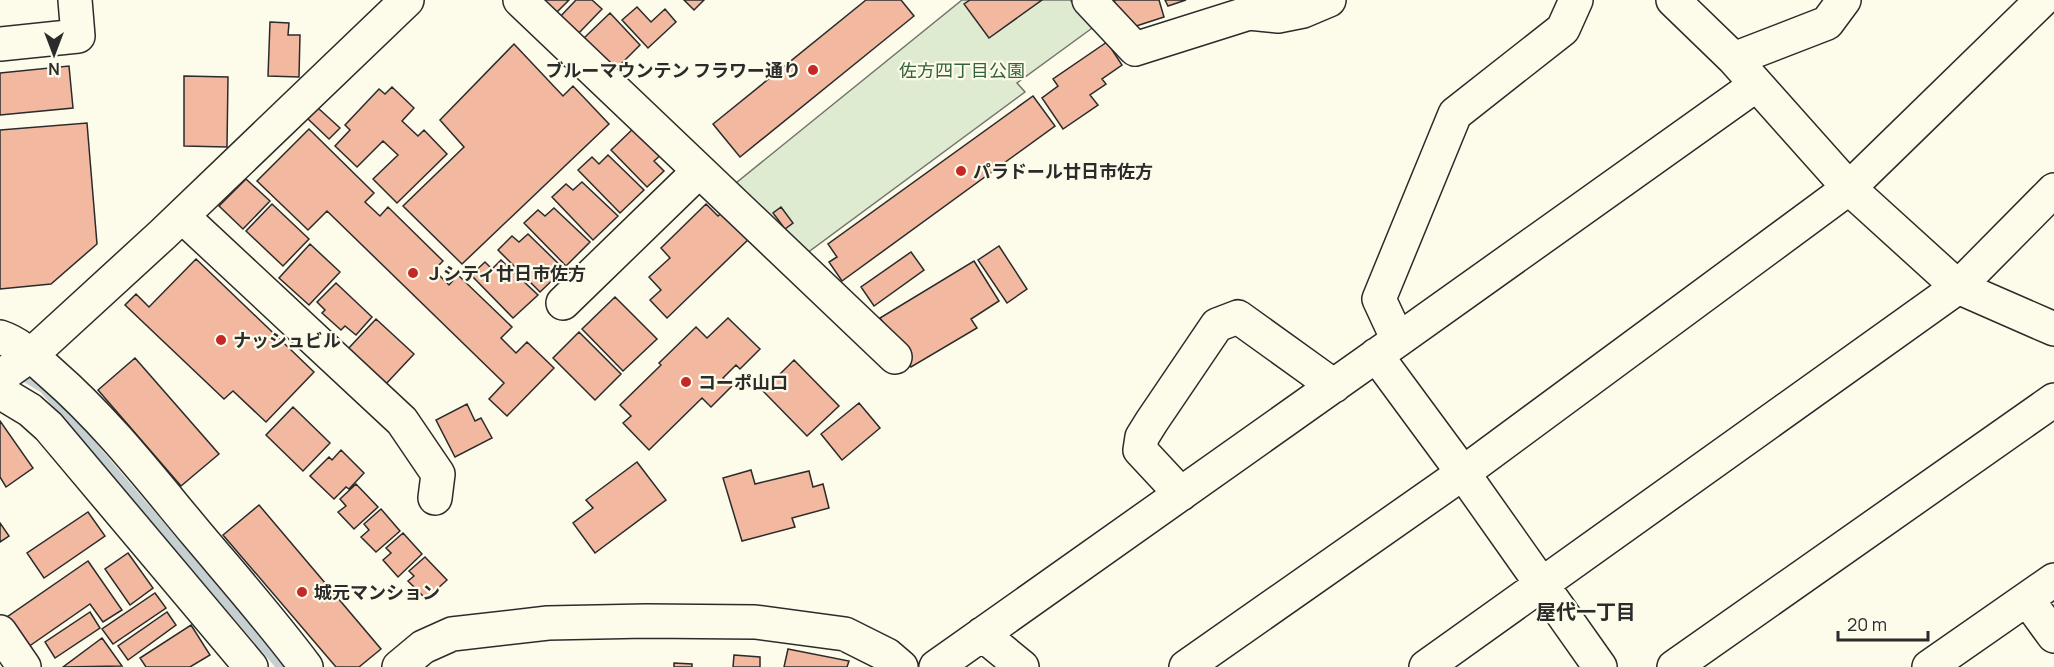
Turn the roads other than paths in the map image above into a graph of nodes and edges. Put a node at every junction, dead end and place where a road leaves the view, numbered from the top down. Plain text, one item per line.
1 (75, 0) edge
2 (407, 0) edge
3 (520, 0) edge
4 (1089, 0) edge
5 (1329, 0) edge
6 (1576, 0) edge
7 (1673, 0) edge
8 (1844, 0) edge
9 (2034, 2) edge
10 (0, 44) edge
11 (1734, 58) junction
12 (1756, 85) junction
13 (699, 171) junction
14 (1849, 188) junction
15 (2054, 189) edge
16 (182, 216) junction
17 (1958, 287) junction
18 (563, 303) dead end
19 (2054, 329) edge
20 (0, 337) edge
21 (1387, 348) junction
22 (29, 356) junction
23 (895, 357) dead end
24 (0, 377) edge
25 (1334, 386) junction
26 (0, 392) edge
27 (2054, 400) edge
28 (1463, 472) junction
29 (1181, 494) junction
30 (435, 498) dead end
31 (2054, 580) edge
32 (1542, 585) junction
33 (2027, 599) junction
34 (0, 632) edge
35 (982, 634) junction
36 (2054, 636) edge
37 (240, 663) edge
38 (24, 667) edge
39 (306, 667) edge
40 (399, 667) edge
41 (901, 667) edge
42 (936, 667) edge
43 (1022, 667) edge
44 (1186, 667) edge
45 (1426, 667) edge
46 (1600, 667) edge
47 (1674, 667) edge
48 (1929, 667) edge

1 - 10 street
2 - 16 street
3 - 13 street
4 - 5 street
6 - 21 street
7 - 11 street
8 - 11 street
9 - 14 street
11 - 12 street
12 - 14 street
12 - 21 street
13 - 18 street
13 - 23 street
14 - 17 street
14 - 28 street
15 - 17 street
16 - 22 street
16 - 30 street
17 - 19 street
17 - 32 street
20 - 22 street
21 - 25 street
21 - 28 street
22 - 24 street
22 - 39 street
25 - 29 street
25 - 29 street
26 - 37 street
27 - 47 street
28 - 32 street
28 - 44 street
29 - 35 street
31 - 33 street
32 - 45 street
32 - 46 street
33 - 36 street
33 - 48 street
34 - 38 street
35 - 42 street
35 - 43 street
40 - 41 street

